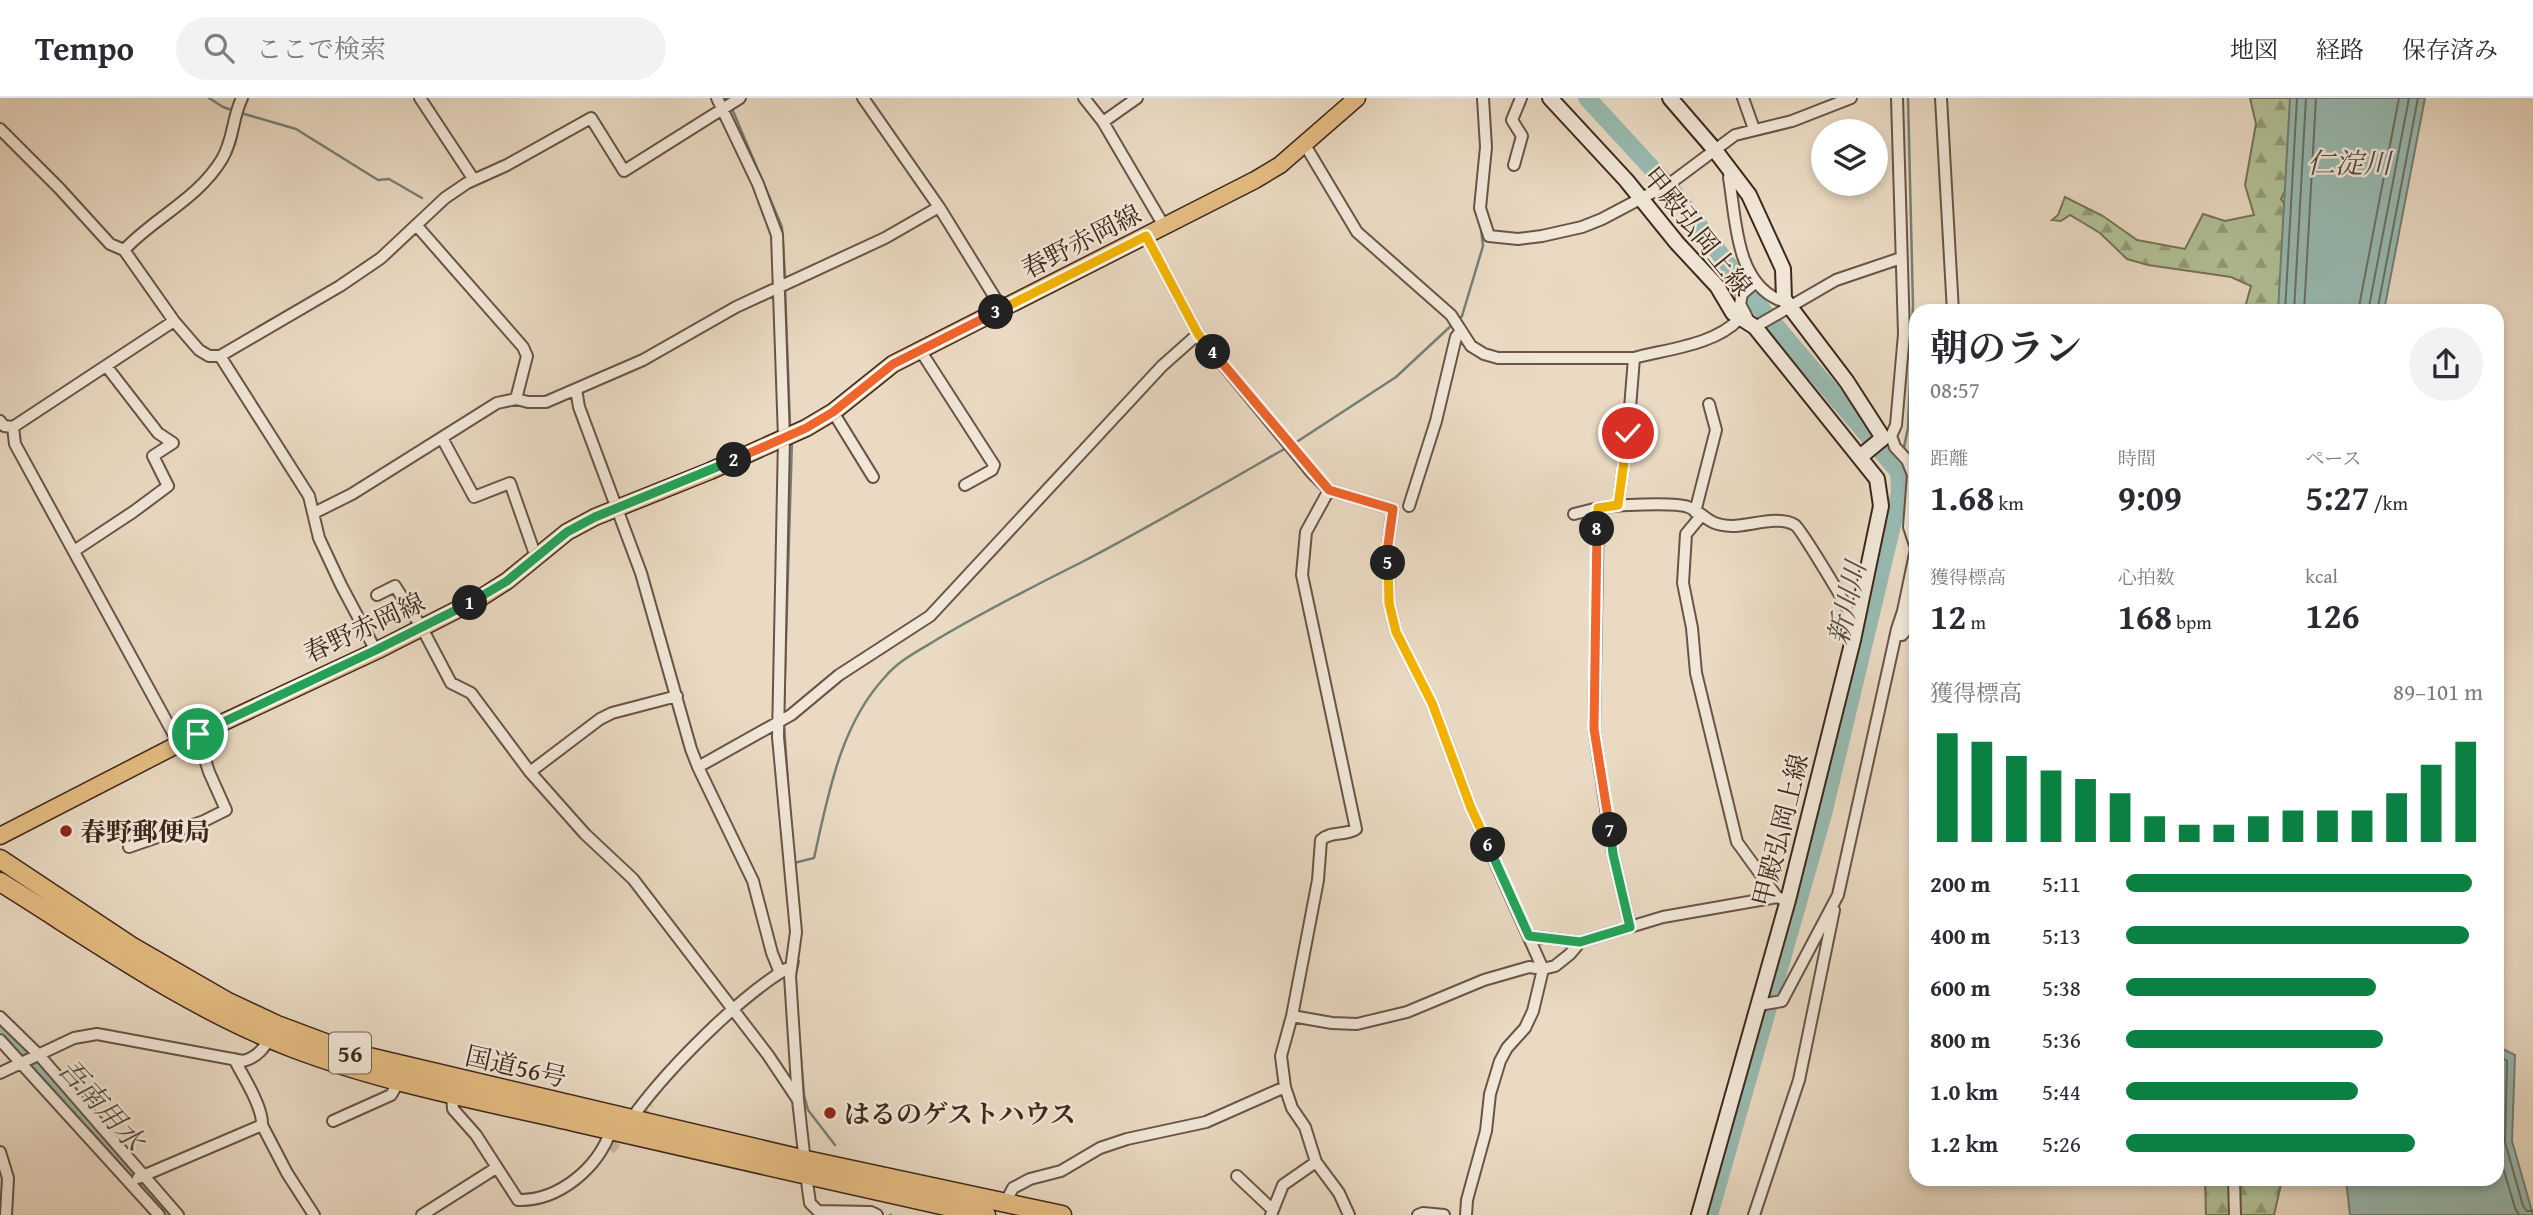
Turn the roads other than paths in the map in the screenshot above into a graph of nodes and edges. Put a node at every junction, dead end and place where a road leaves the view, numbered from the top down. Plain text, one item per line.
1 (420, 98) edge
2 (740, 98) edge
3 (863, 98) edge
4 (1084, 98) edge
5 (1137, 98) edge
6 (1357, 98) edge
7 (1483, 98) edge
8 (1521, 98) edge
9 (1550, 98) edge
10 (1671, 98) edge
11 (1743, 98) edge
12 (1851, 98) edge
13 (1897, 98) edge
14 (1941, 98) edge
15 (720, 103) edge
16 (238, 106) edge
17 (1103, 122) junction
18 (0, 129) edge
19 (1754, 129) junction
20 (1305, 145) junction
21 (1714, 149) junction
22 (1514, 165) dead end
23 (1730, 169) junction
24 (474, 180) junction
25 (1641, 199) junction
26 (940, 207) junction
27 (416, 226) junction
28 (1164, 226) junction
29 (1146, 236) junction
30 (124, 250) junction
31 (1901, 258) junction
32 (779, 286) junction
33 (1749, 288) junction
34 (1787, 303) junction
35 (1953, 304) edge
36 (1002, 309) junction
37 (174, 321) junction
38 (1757, 321) junction
39 (1460, 329) junction
40 (1198, 334) junction
41 (920, 349) junction
42 (220, 356) junction
43 (1634, 358) junction
44 (107, 367) junction
45 (576, 389) junction
46 (516, 398) junction
47 (1709, 404) dead end
48 (833, 412) junction
49 (0, 421) edge
50 (13, 427) junction
51 (1887, 437) junction
52 (442, 438) junction
53 (784, 438) junction
54 (1860, 457) junction
55 (1909, 465) edge
56 (873, 477) dead end
57 (965, 485) dead end
58 (1329, 490) junction
59 (1618, 505) junction
60 (1409, 506) dead end
61 (617, 508) junction
62 (1598, 508) junction
63 (314, 513) junction
64 (1574, 513) dead end
65 (1698, 514) junction
66 (74, 551) junction
67 (536, 557) junction
68 (1909, 578) edge
69 (377, 595) dead end
70 (1909, 625) edge
71 (422, 628) junction
72 (1897, 629) junction
73 (1853, 640) junction
74 (376, 650) junction
75 (677, 696) junction
76 (779, 721) junction
77 (197, 734) junction
78 (179, 744) junction
79 (698, 767) junction
80 (530, 772) junction
81 (2, 831) edge
82 (129, 847) dead end
83 (0, 859) edge
84 (0, 882) edge
85 (1837, 897) junction
86 (1783, 899) junction
87 (1630, 927) junction
88 (1529, 936) junction
89 (1580, 942) junction
90 (792, 966) junction
91 (1543, 969) junction
92 (780, 973) junction
93 (1759, 1005) junction
94 (733, 1010) junction
95 (1292, 1016) junction
96 (0, 1017) edge
97 (273, 1032) junction
98 (0, 1040) edge
99 (31, 1059) junction
100 (234, 1059) junction
101 (672, 1069) junction
102 (0, 1073) edge
103 (400, 1080) junction
104 (1285, 1087) junction
105 (452, 1094) junction
106 (798, 1100) junction
107 (650, 1104) tunnel mouth
108 (635, 1120) junction
109 (333, 1121) dead end
110 (262, 1125) junction
111 (611, 1130) junction
112 (610, 1150) tunnel mouth
113 (0, 1152) edge
114 (1316, 1162) junction
115 (806, 1167) junction
116 (496, 1168) junction
117 (583, 1173) junction
118 (142, 1175) junction
119 (1237, 1176) dead end
120 (130, 1182) junction
121 (2234, 1186) edge
122 (1006, 1201) junction
123 (1271, 1212) edge
124 (872, 1214) edge
125 (6, 1215) edge
126 (159, 1215) edge
127 (178, 1215) edge
128 (314, 1215) edge
129 (422, 1215) edge
130 (986, 1215) edge
131 (1062, 1215) edge
132 (1349, 1215) edge
133 (1418, 1215) edge
134 (1444, 1215) edge
135 (1466, 1215) edge
136 (1699, 1215) edge
137 (1754, 1215) edge
138 (2235, 1215) edge

1 - 24 street
2 - 15 street
3 - 26 street
4 - 17 street
5 - 17 street
6 - 20 main road, 春野赤岡線
7 - 25 street
8 - 22 street
9 - 25 main road, 甲殿弘岡上線
10 - 21 main road, 甲殿弘岡上線
11 - 19 street
12 - 19 street
13 - 31 street
14 - 35 street
15 - 24 street
15 - 32 street
16 - 30 street
17 - 28 street
18 - 30 street
19 - 21 street
20 - 28 main road, 春野赤岡線
20 - 39 street
21 - 23 main road, 甲殿弘岡上線
21 - 25 street
23 - 33 street
23 - 34 main road, 甲殿弘岡上線
24 - 27 street
25 - 38 main road, 甲殿弘岡上線
26 - 32 street
26 - 36 street
27 - 42 street
27 - 46 street
28 - 29 main road, 春野赤岡線
29 - 36 main road, 春野赤岡線
29 - 40 street
30 - 37 street
31 - 34 street
31 - 51 street
32 - 45 street
32 - 53 street
33 - 34 street
33 - 38 street
34 - 38 street
34 - 51 main road
36 - 41 main road, 春野赤岡線
37 - 42 street
37 - 44 street
38 - 43 street
38 - 54 main road, 甲殿弘岡上線
39 - 43 street
39 - 60 street
40 - 58 street
40 - 76 street
41 - 48 main road, 春野赤岡線
41 - 57 street
42 - 63 street
43 - 59 street
44 - 50 street
44 - 66 street
45 - 46 street
45 - 61 street
46 - 52 street
47 - 65 street
48 - 53 main road, 春野赤岡線
48 - 56 street
49 - 50 street
50 - 66 street
51 - 54 main road
51 - 55 street
52 - 63 street
52 - 67 street
53 - 61 main road, 春野赤岡線
53 - 76 street
54 - 73 main road, 甲殿弘岡上線
58 - 88 street
58 - 95 street
59 - 62 street
59 - 65 street
61 - 67 main road, 春野赤岡線
61 - 75 street
62 - 64 street
62 - 87 street
63 - 74 street
65 - 73 street
65 - 86 street
66 - 78 street
67 - 71 main road, 春野赤岡線
68 - 72 street
69 - 71 street
70 - 72 street
71 - 74 main road, 春野赤岡線
71 - 80 street
72 - 85 street
73 - 86 main road, 甲殿弘岡上線
74 - 77 main road, 春野赤岡線
75 - 79 street
75 - 80 street
76 - 79 street
76 - 90 street
77 - 78 main road, 春野赤岡線
77 - 82 street
78 - 81 main road, 春野赤岡線
79 - 92 street
80 - 94 street
83 - 97 highway, 国道56号 / 56
84 - 97 highway, 国道56号 / 56
85 - 93 street
85 - 137 street
86 - 87 street
86 - 93 main road, 甲殿弘岡上線
87 - 89 street
88 - 89 street
88 - 91 street
89 - 91 street
90 - 92 street
90 - 106 street
91 - 95 street
91 - 135 street
92 - 94 street
93 - 136 main road, 甲殿弘岡上線
94 - 101 street
94 - 106 street
95 - 104 street
96 - 99 street
97 - 100 street
97 - 103 highway, 国道56号 / 56
97 - 108 highway, 国道56号 / 56
98 - 99 street
99 - 100 street
99 - 102 street
99 - 118 street
99 - 120 street
100 - 110 street
101 - 107 street
101 - 108 street
103 - 105 highway, 国道56号 / 56
103 - 109 street
104 - 114 street
104 - 122 street
105 - 111 highway, 国道56号 / 56
105 - 116 street
106 - 115 street
108 - 115 highway, 国道56号 / 56
110 - 118 street
110 - 128 street
111 - 115 highway, 国道56号 / 56
111 - 117 street
112 - 117 street
113 - 125 street
114 - 123 street
114 - 132 street
115 - 122 highway, 国道56号 / 56
115 - 124 street
115 - 130 highway, 国道56号 / 56
116 - 117 street
116 - 129 street
118 - 120 street
118 - 127 street
119 - 123 street
120 - 126 street
121 - 138 street
122 - 131 highway, 国道56号 / 56
133 - 134 street

